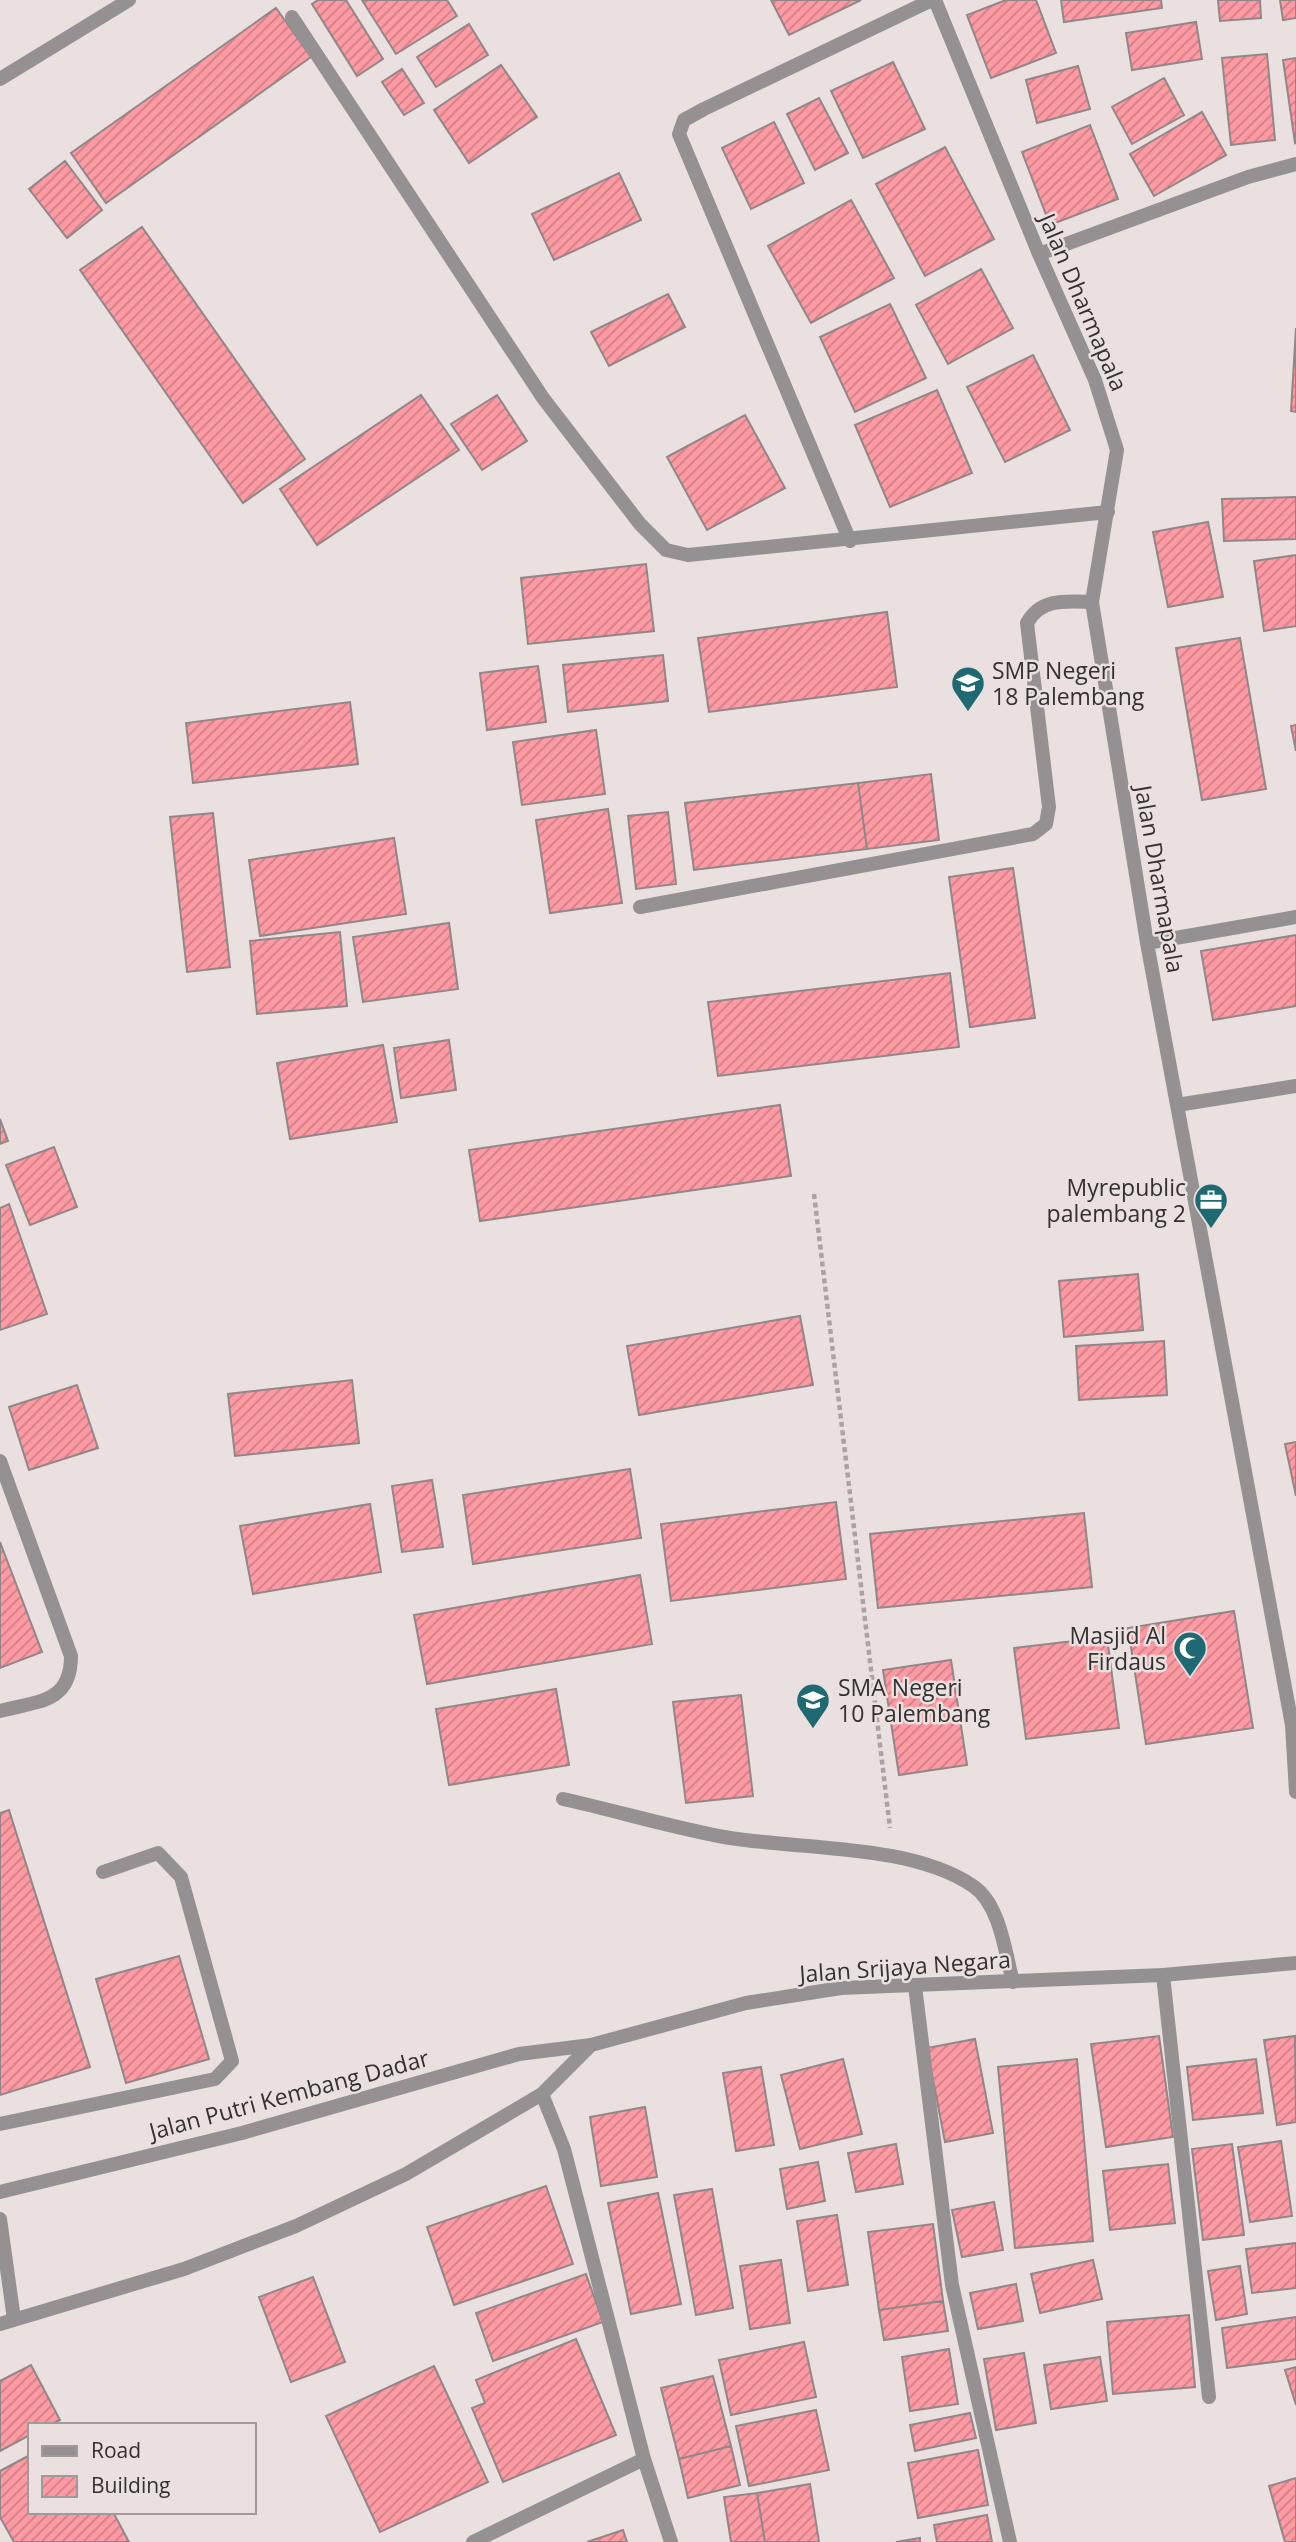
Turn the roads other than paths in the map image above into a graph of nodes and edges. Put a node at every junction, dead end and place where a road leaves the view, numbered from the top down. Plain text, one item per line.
1 (130, 0) edge
2 (933, 0) edge
3 (292, 17) dead end
4 (0, 79) edge
5 (1296, 164) edge
6 (1039, 254) junction
7 (1108, 512) junction
8 (850, 541) junction
9 (1092, 602) junction
10 (640, 907) dead end
11 (1296, 917) edge
12 (1147, 943) junction
13 (1296, 1086) edge
14 (1177, 1105) junction
15 (0, 1461) edge
16 (0, 1711) edge
17 (1296, 1792) edge
18 (563, 1799) dead end
19 (103, 1872) dead end
20 (1296, 1963) edge
21 (1163, 1975) junction
22 (1013, 1982) junction
23 (915, 1986) junction
24 (591, 2045) junction
25 (542, 2094) junction
26 (0, 2124) edge
27 (0, 2192) edge
28 (0, 2219) edge
29 (14, 2319) junction
30 (0, 2324) edge
31 (1209, 2397) dead end
32 (644, 2459) junction
33 (473, 2542) edge
34 (671, 2542) edge
35 (1010, 2542) edge

1 - 4 street
2 - 6 street, Jalan Dharmapala
2 - 8 street
3 - 8 street
5 - 6 street
6 - 7 street, Jalan Dharmapala
7 - 8 street
7 - 9 street, Jalan Dharmapala
9 - 10 street
9 - 12 street, Jalan Dharmapala
11 - 12 street
12 - 14 street, Jalan Dharmapala
13 - 14 street
14 - 17 street, Jalan Dharmapala
15 - 16 street
18 - 22 street
19 - 26 street
20 - 21 street, Jalan Srijaya Negara
21 - 22 street, Jalan Srijaya Negara
21 - 31 street
22 - 23 street, Jalan Srijaya Negara
23 - 24 street, Jalan Srijaya Negara
23 - 35 street
24 - 25 street, Jalan Srijaya Negara
24 - 27 street, Jalan Putri Kembang Dadar
25 - 29 street, Jalan Srijaya Negara
25 - 32 street
28 - 29 street
29 - 30 street, Jalan Srijaya Negara
32 - 33 street
32 - 34 street

